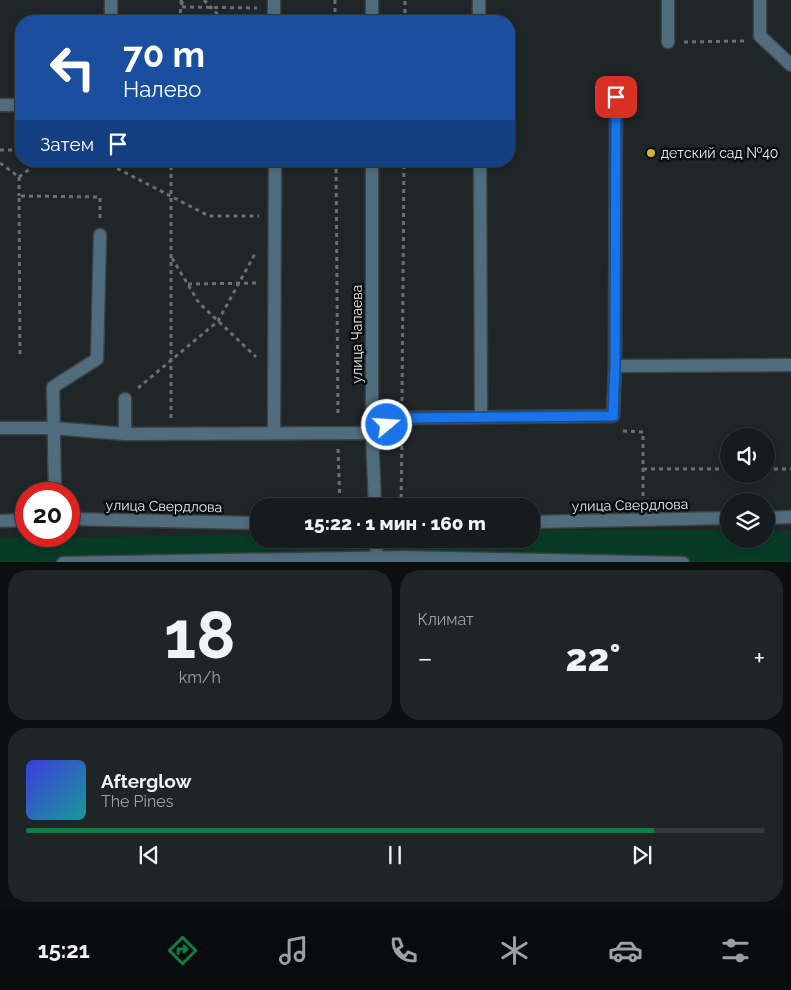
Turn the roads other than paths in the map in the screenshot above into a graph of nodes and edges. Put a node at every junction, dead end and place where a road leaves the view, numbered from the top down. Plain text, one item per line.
1 (111, 0) edge
2 (372, 0) edge
3 (479, 0) edge
4 (668, 0) edge
5 (760, 0) edge
6 (111, 15) edge
7 (372, 15) edge
8 (479, 15) edge
9 (668, 42) road end
10 (791, 64) edge
11 (616, 97) dead end
12 (0, 105) edge
13 (15, 105) edge
14 (275, 167) edge
15 (372, 167) edge
16 (480, 167) edge
17 (100, 235) road end
18 (791, 365) edge
19 (615, 366) junction
20 (125, 399) road end
21 (481, 417) junction
22 (0, 428) edge
23 (53, 428) junction
24 (274, 433) junction
25 (372, 433) junction
26 (125, 434) junction
27 (55, 482) edge
28 (375, 498) edge
29 (791, 517) edge
30 (720, 518) edge
31 (775, 518) edge
32 (80, 519) edge
33 (0, 520) edge
34 (15, 520) edge
35 (250, 522) edge
36 (540, 522) edge
37 (377, 560) edge
38 (63, 562) edge
39 (683, 562) edge

1 - 6 street
2 - 7 street
3 - 8 street
4 - 9 street
5 - 10 street
11 - 19 street
12 - 13 street
14 - 24 street
15 - 25 street, улица Чапаева
16 - 21 street
17 - 23 street
18 - 19 street
19 - 21 street
20 - 26 street
21 - 25 street
22 - 23 street
23 - 26 street
23 - 27 street
24 - 25 street
24 - 26 street
25 - 28 street, улица Чапаева
29 - 31 street
30 - 36 street, улица Свердлова
32 - 35 street, улица Свердлова
33 - 34 street
37 - 38 street
37 - 39 street

